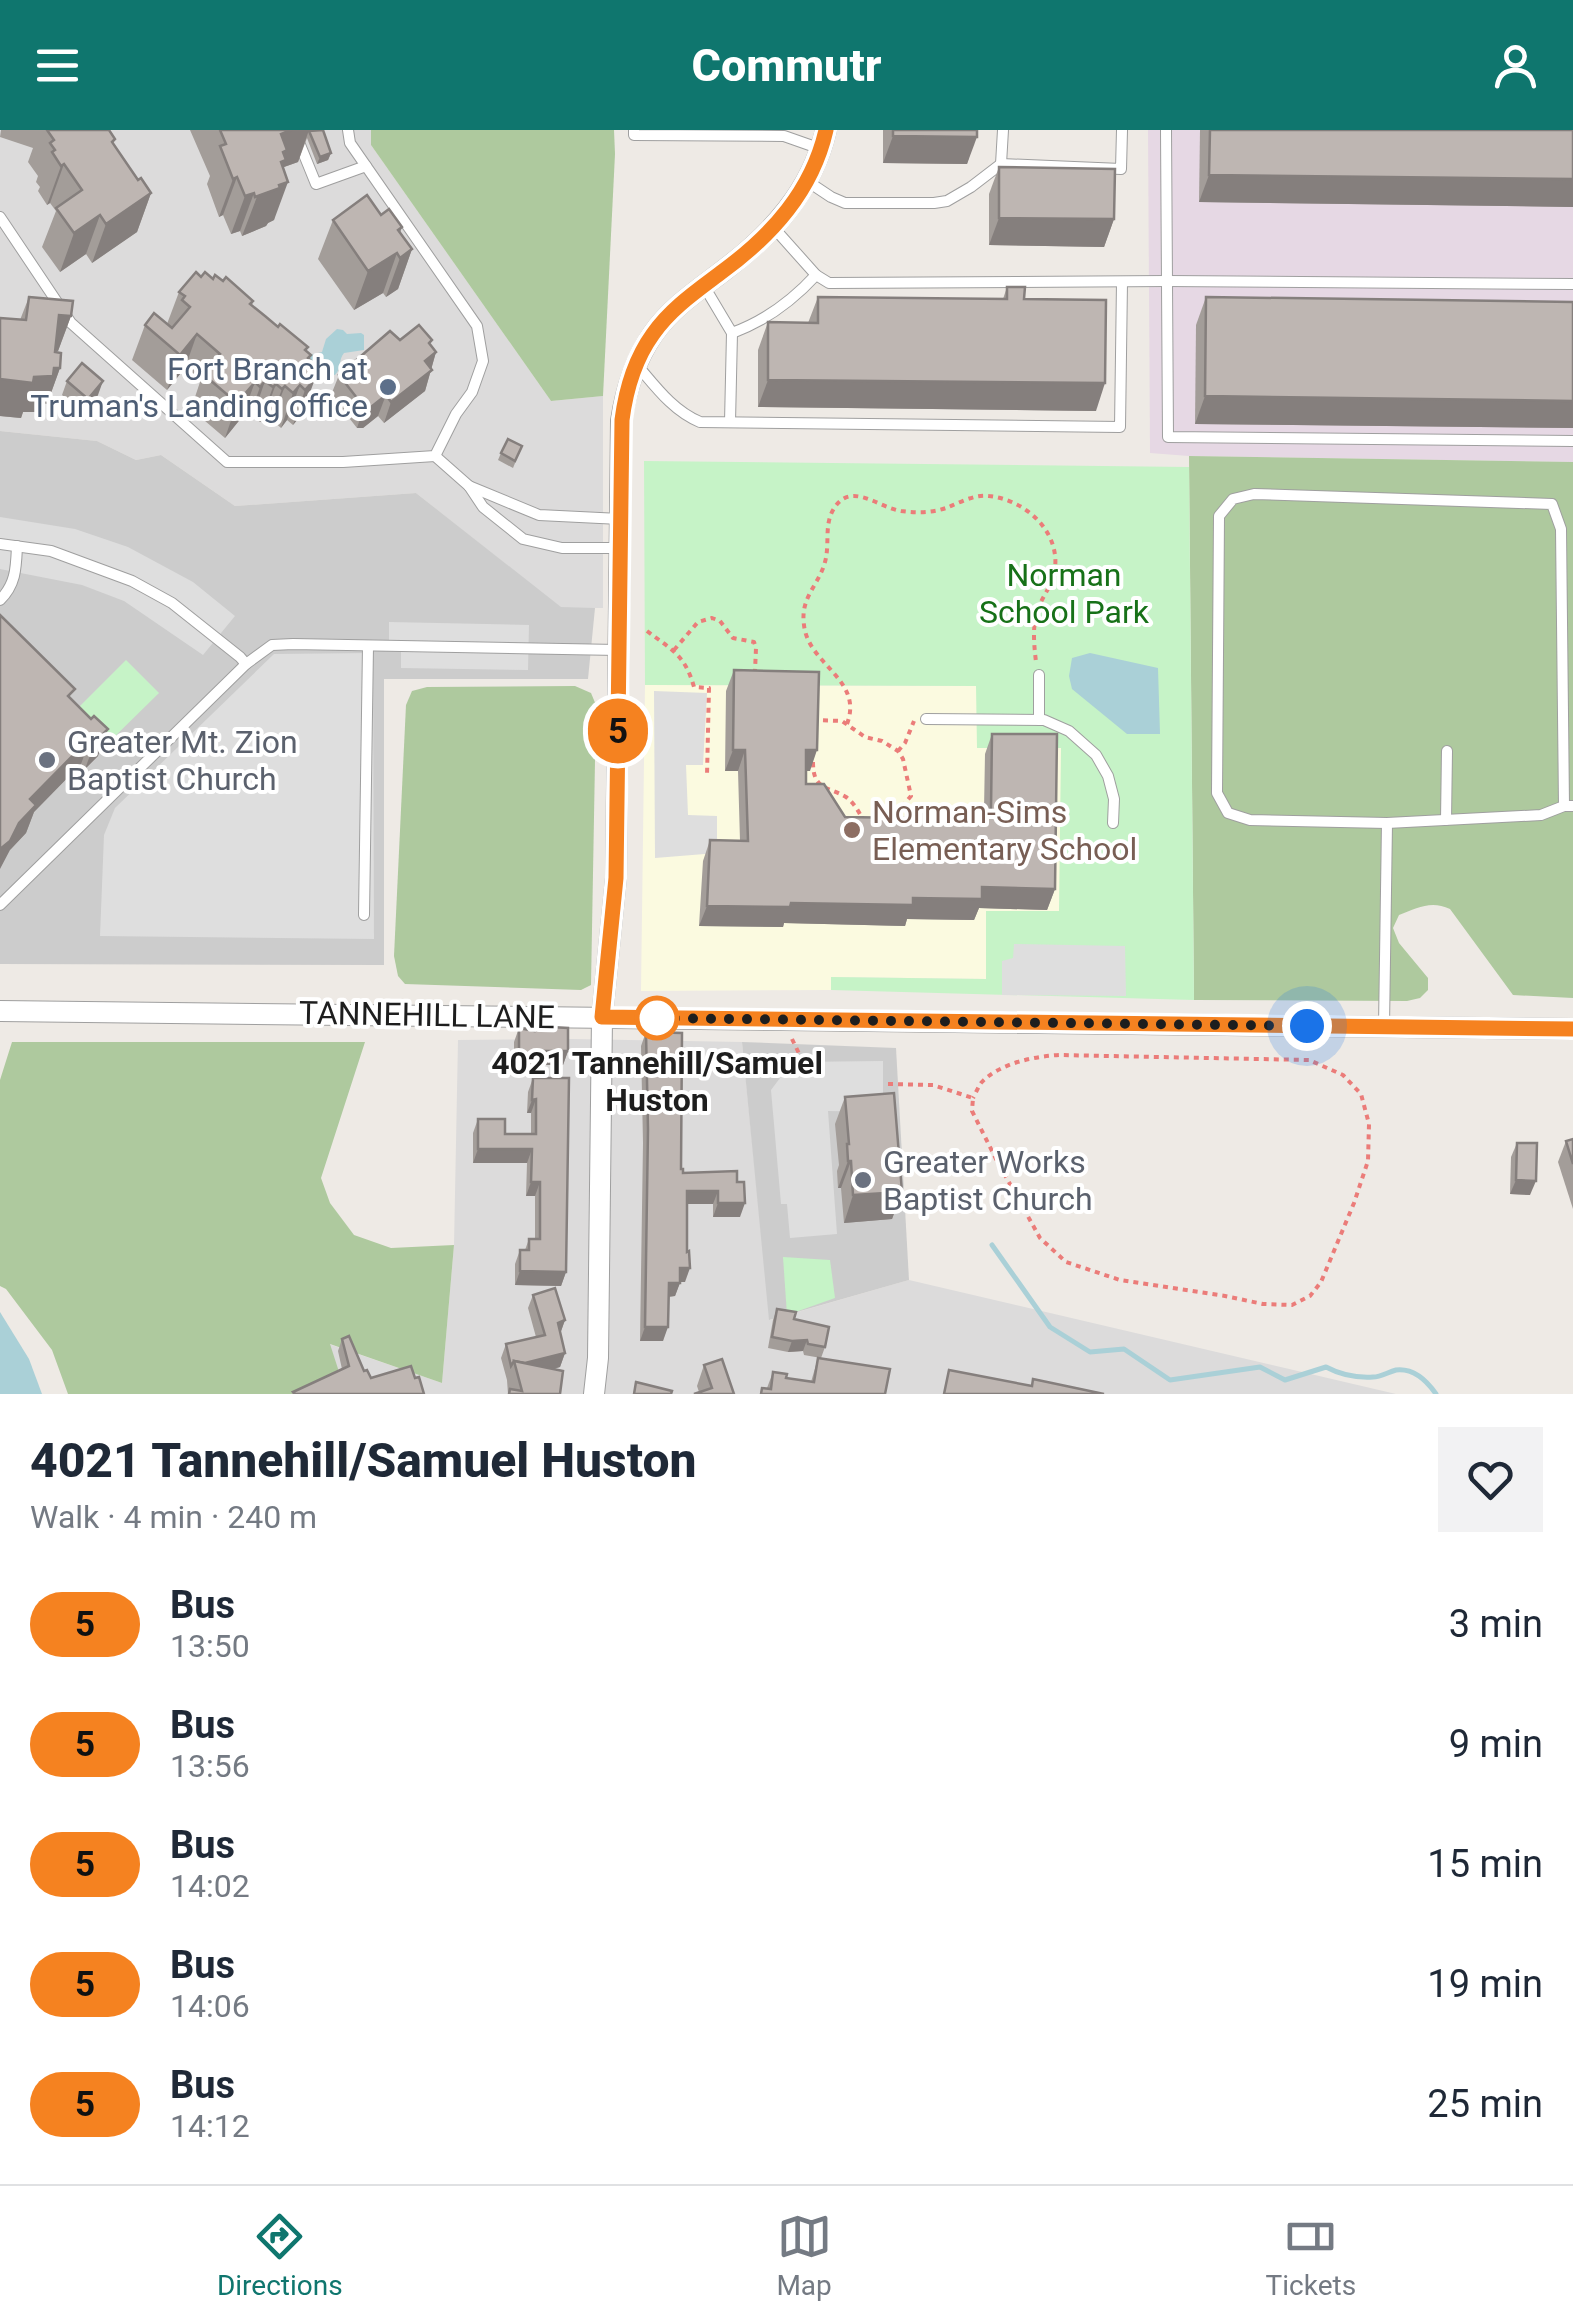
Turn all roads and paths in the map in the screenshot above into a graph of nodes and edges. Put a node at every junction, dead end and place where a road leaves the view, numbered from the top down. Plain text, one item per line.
1 (294, 130) edge
2 (348, 130) edge
3 (634, 130) edge
4 (1002, 130) edge
5 (1122, 130) edge
6 (1166, 130) edge
7 (824, 140) edge
8 (1001, 164) junction
9 (366, 166) junction
10 (808, 180) junction
11 (0, 217) edge
12 (774, 228) junction
13 (816, 275) junction
14 (1122, 282) junction
15 (1167, 282) junction
16 (1573, 284) edge
17 (704, 286) junction
18 (53, 322) edge
19 (71, 323) junction
20 (732, 333) junction
21 (636, 364) junction
22 (730, 422) junction
23 (1573, 441) edge
24 (435, 456) junction
25 (468, 486) junction
26 (621, 519) junction
27 (0, 544) edge
28 (17, 546) junction
29 (621, 548) junction
30 (0, 600) edge
31 (647, 631) dead end
32 (368, 646) junction
33 (619, 650) junction
34 (674, 650) junction
35 (246, 664) junction
36 (1039, 675) joint
37 (756, 676) edge
38 (813, 720) edge
39 (926, 720) joint
40 (1039, 720) junction
41 (848, 724) junction
42 (898, 751) junction
43 (1448, 751) dead end
44 (813, 754) edge
45 (707, 776) dead end
46 (1569, 806) edge
47 (1446, 820) junction
48 (1114, 823) dead end
49 (1387, 824) junction
50 (865, 827) edge
51 (892, 828) edge
52 (0, 904) edge
53 (364, 915) dead end
54 (0, 1011) edge
55 (602, 1017) junction
56 (1384, 1027) junction
57 (1573, 1029) edge
58 (792, 1039) dead end
59 (807, 1070) dead end
60 (888, 1084) dead end
61 (974, 1098) junction
62 (594, 1394) edge

1 - 9 lane
2 - 9 lane
3 - 7 lane
4 - 8 lane
5 - 8 lane
6 - 15 lane
7 - 10 street
8 - 10 lane
9 - 24 lane
10 - 12 street
11 - 19 lane
12 - 13 lane
12 - 17 street
13 - 14 lane
13 - 20 lane
14 - 15 lane
14 - 22 lane
15 - 16 lane
15 - 23 lane
17 - 20 lane
17 - 21 street
18 - 19 lane
19 - 24 lane
20 - 22 lane
21 - 22 lane
21 - 26 street
24 - 25 lane
25 - 26 lane
25 - 29 lane
26 - 29 street
27 - 28 lane
28 - 30 lane
28 - 35 lane
29 - 33 street
31 - 34 path
32 - 33 lane
32 - 35 lane
32 - 53 lane
33 - 55 street
34 - 37 path
34 - 45 path
35 - 52 lane
36 - 40 lane
36 - 41 path
38 - 41 path
39 - 40 lane
39 - 42 path
40 - 48 lane
41 - 42 path
42 - 51 path
43 - 47 lane
44 - 50 path
46 - 47 lane
46 - 49 lane
47 - 49 lane
49 - 56 lane
54 - 55 street, TANNEHILL LANE
55 - 56 street, TANNEHILL LANE
55 - 62 street
56 - 57 street, TANNEHILL LANE
58 - 59 path
60 - 61 path
61 - 61 path

